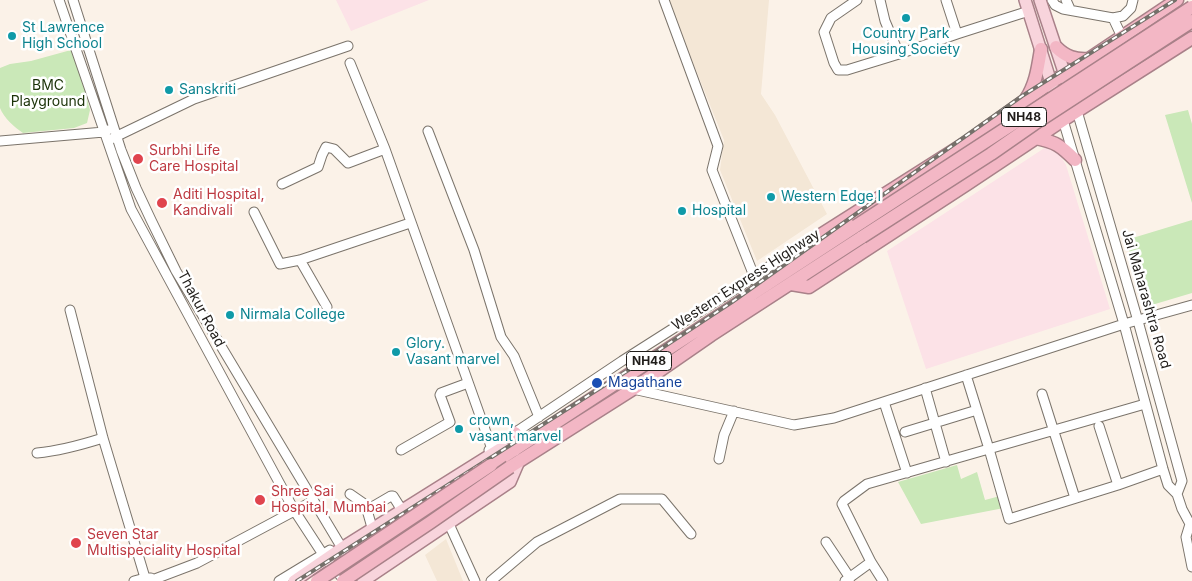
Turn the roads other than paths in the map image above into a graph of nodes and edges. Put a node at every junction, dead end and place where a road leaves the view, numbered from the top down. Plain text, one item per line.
1 (59, 0) edge
2 (73, 0) edge
3 (664, 0) edge
4 (857, 0) edge
5 (880, 0) edge
6 (946, 0) edge
7 (1040, 0) edge
8 (1052, 0) edge
9 (1066, 0) edge
10 (1133, 0) edge
11 (1177, 0) edge
12 (1027, 5) edge
13 (1192, 7) edge
14 (1070, 9) junction
15 (1164, 9) junction
16 (1113, 18) junction
17 (1192, 21) edge
18 (82, 29) junction
19 (70, 32) junction
20 (957, 34) junction
21 (1122, 37) junction
22 (1187, 42) edge
23 (348, 46) dead end
24 (1056, 47) junction
25 (1041, 49) junction
26 (899, 54) junction
27 (1090, 58) junction
28 (350, 62) dead end
29 (1065, 75) junction
30 (1051, 82) junction
31 (1021, 104) junction
32 (1078, 111) junction
33 (1063, 120) junction
34 (428, 131) dead end
35 (104, 132) junction
36 (115, 132) junction
37 (1036, 138) junction
38 (0, 141) edge
39 (107, 141) junction
40 (385, 149) junction
41 (1075, 160) junction
42 (282, 184) dead end
43 (254, 212) dead end
44 (410, 223) junction
45 (859, 231) junction
46 (300, 260) junction
47 (783, 273) junction
48 (757, 283) junction
49 (791, 284) junction
50 (190, 295) junction
51 (181, 302) junction
52 (1192, 305) edge
53 (327, 307) dead end
54 (70, 310) dead end
55 (1138, 321) junction
56 (1124, 324) junction
57 (966, 375) junction
58 (468, 383) junction
59 (925, 388) junction
60 (633, 389) junction
61 (1042, 394) dead end
62 (884, 402) junction
63 (1145, 404) junction
64 (977, 410) junction
65 (734, 411) junction
66 (539, 417) junction
67 (935, 424) junction
68 (1099, 426) dead end
69 (1053, 430) junction
70 (905, 432) dead end
71 (515, 433) junction
72 (103, 438) junction
73 (279, 445) junction
74 (401, 450) dead end
75 (989, 450) junction
76 (37, 453) dead end
77 (264, 455) junction
78 (492, 455) junction
79 (516, 455) junction
80 (719, 459) dead end
81 (946, 462) junction
82 (1163, 469) junction
83 (907, 472) junction
84 (1118, 485) junction
85 (350, 494) dead end
86 (1178, 494) junction
87 (1075, 498) junction
88 (313, 500) junction
89 (400, 507) junction
90 (294, 510) junction
91 (367, 510) junction
92 (371, 524) junction
93 (449, 524) junction
94 (691, 534) dead end
95 (826, 542) dead end
96 (340, 546) junction
97 (325, 557) junction
98 (871, 562) junction
99 (1192, 567) edge
100 (847, 579) edge
101 (150, 580) edge
102 (134, 581) edge
103 (279, 581) edge
104 (294, 581) edge
105 (317, 581) edge
106 (344, 581) edge
107 (364, 581) edge
108 (475, 581) edge
109 (491, 581) edge
110 (883, 581) edge

1 - 19 street, Thakur Road
2 - 18 street, Thakur Road
3 - 48 street
4 - 26 street
5 - 26 street
6 - 20 street
7 - 24 main road
8 - 14 street
9 - 14 street
10 - 16 street
11 - 15 highway
12 - 20 street
12 - 25 main road
13 - 45 highway, Western Express Highway / NH48, bridge
14 - 16 street
15 - 21 highway
15 - 22 highway
16 - 21 street
17 - 45 highway, Western Express Highway / NH48, bridge
18 - 19 street
18 - 36 street, Thakur Road
19 - 35 street, Thakur Road
20 - 26 street
21 - 27 highway
22 - 32 highway
23 - 36 street
24 - 27 highway
24 - 29 main road
25 - 30 main road
25 - 31 highway
27 - 29 highway
28 - 40 street
29 - 30 highway
29 - 32 main road
30 - 31 highway
30 - 33 main road
31 - 47 highway
31 - 48 street
32 - 33 highway
32 - 55 street, Jai Maharashtra Road
33 - 37 highway
33 - 41 street, Jai Maharashtra Road
34 - 66 street
35 - 36 street
35 - 38 street
35 - 39 street, Thakur Road
36 - 39 street
36 - 50 street, Thakur Road
37 - 41 highway
37 - 49 highway
39 - 51 street, Thakur Road
40 - 42 street
40 - 44 street
41 - 56 street, Jai Maharashtra Road
43 - 46 street
44 - 46 street
44 - 58 street
45 - 47 highway, Western Express Highway / NH48
45 - 49 highway, Western Express Highway / NH48
46 - 53 street
47 - 48 highway, Western Express Highway / NH48
48 - 66 street
48 - 79 highway, Western Express Highway / NH48
49 - 60 highway, Western Express Highway / NH48
50 - 51 street
50 - 73 street, Thakur Road
51 - 77 street, Thakur Road
52 - 55 street
54 - 72 street
55 - 56 street
55 - 86 street, Jai Maharashtra Road
56 - 57 street
56 - 63 street, Jai Maharashtra Road
57 - 59 street
57 - 64 street
58 - 74 street
58 - 78 street
59 - 62 street
59 - 67 street
60 - 65 street
60 - 79 highway, Western Express Highway / NH48
61 - 69 street
62 - 65 street
62 - 83 street
63 - 69 street
63 - 82 street, Jai Maharashtra Road
64 - 67 street
64 - 75 street
65 - 80 street
66 - 71 street
67 - 70 street
67 - 81 street
68 - 84 street
69 - 75 street
69 - 87 street
71 - 78 street
71 - 79 highway
72 - 76 street
72 - 101 street
73 - 77 street
73 - 88 street, Thakur Road
75 - 81 street
75 - 87 street
77 - 90 street, Thakur Road
78 - 79 highway, Western Express Highway / NH48
78 - 89 street
78 - 96 main road
78 - 105 highway, Western Express Highway / NH48, bridge
79 - 93 main road
79 - 106 highway, Western Express Highway / NH48, bridge
81 - 83 street
82 - 84 street
82 - 86 street, Jai Maharashtra Road
83 - 98 street
84 - 87 street
85 - 91 street
86 - 99 street, Jai Maharashtra Road
88 - 90 street
88 - 96 street, Thakur Road
89 - 91 street
89 - 92 street
90 - 97 street, Thakur Road
90 - 101 street
91 - 92 street
92 - 96 street
93 - 107 main road
93 - 108 street
94 - 109 street
95 - 100 street
96 - 97 main road
96 - 107 street
97 - 103 street
97 - 104 main road
97 - 106 street, Thakur Road
98 - 100 street
98 - 110 street
101 - 102 street

